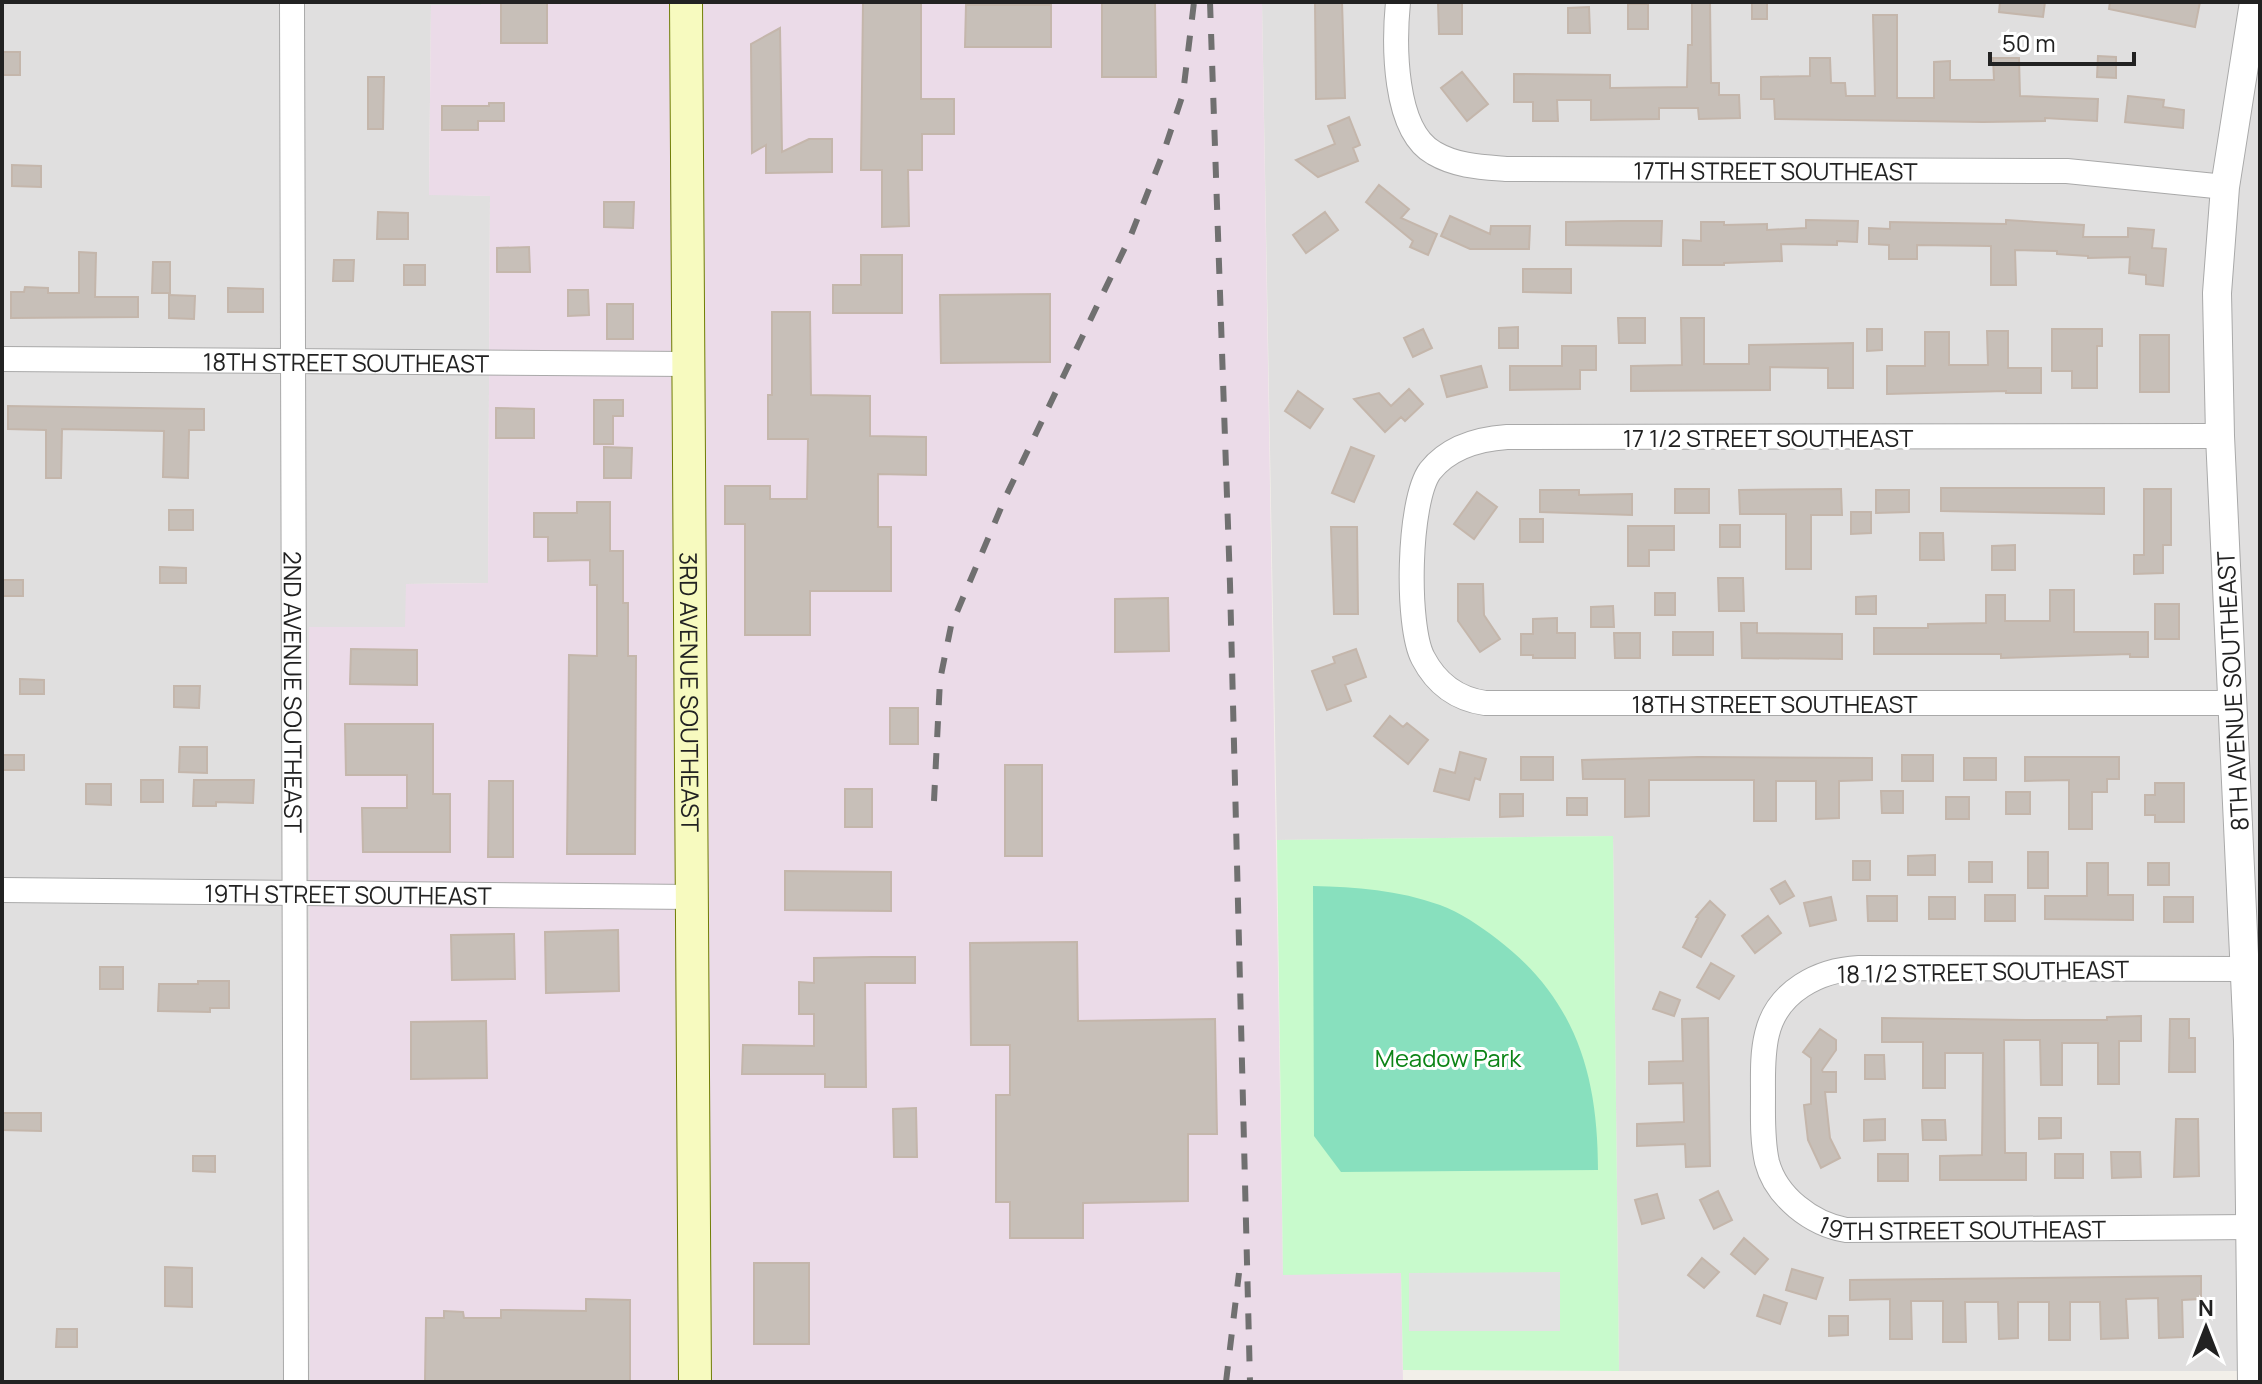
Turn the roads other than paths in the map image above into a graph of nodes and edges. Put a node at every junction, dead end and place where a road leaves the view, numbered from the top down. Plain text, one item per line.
1 (292, 2) edge
2 (686, 2) edge
3 (1398, 2) edge
4 (2254, 2) edge
5 (2225, 187) junction
6 (2, 359) edge
7 (293, 363) junction
8 (688, 364) junction
9 (2220, 436) junction
10 (1413, 572) joint
11 (2232, 703) junction
12 (2, 890) edge
13 (295, 894) junction
14 (692, 897) junction
15 (2245, 969) junction
16 (1763, 1097) joint
17 (2252, 1227) junction
18 (296, 1382) edge
19 (695, 1382) edge
20 (2252, 1382) edge

1 - 7 street, 2ND AVENUE SOUTHEAST
2 - 8 main road, 3RD AVENUE SOUTHEAST
3 - 5 street, 17TH STREET SOUTHEAST
4 - 5 street, 8TH AVENUE SOUTHEAST
5 - 9 street, 8TH AVENUE SOUTHEAST
6 - 7 street, 18TH STREET SOUTHEAST
7 - 8 street, 18TH STREET SOUTHEAST
7 - 13 street, 2ND AVENUE SOUTHEAST
8 - 14 main road, 3RD AVENUE SOUTHEAST
9 - 10 street, 17 1/2 STREET SOUTHEAST
9 - 11 street, 8TH AVENUE SOUTHEAST
10 - 11 street, 18TH STREET SOUTHEAST
11 - 15 street, 8TH AVENUE SOUTHEAST
12 - 13 street, 19TH STREET SOUTHEAST
13 - 14 street, 19TH STREET SOUTHEAST
13 - 18 street, 2ND AVENUE SOUTHEAST
14 - 19 main road, 3RD AVENUE SOUTHEAST
15 - 16 street, 18 1/2 STREET SOUTHEAST
15 - 17 street, 8TH AVENUE SOUTHEAST
16 - 17 street, 19TH STREET SOUTHEAST
17 - 20 street, 8TH AVENUE SOUTHEAST

